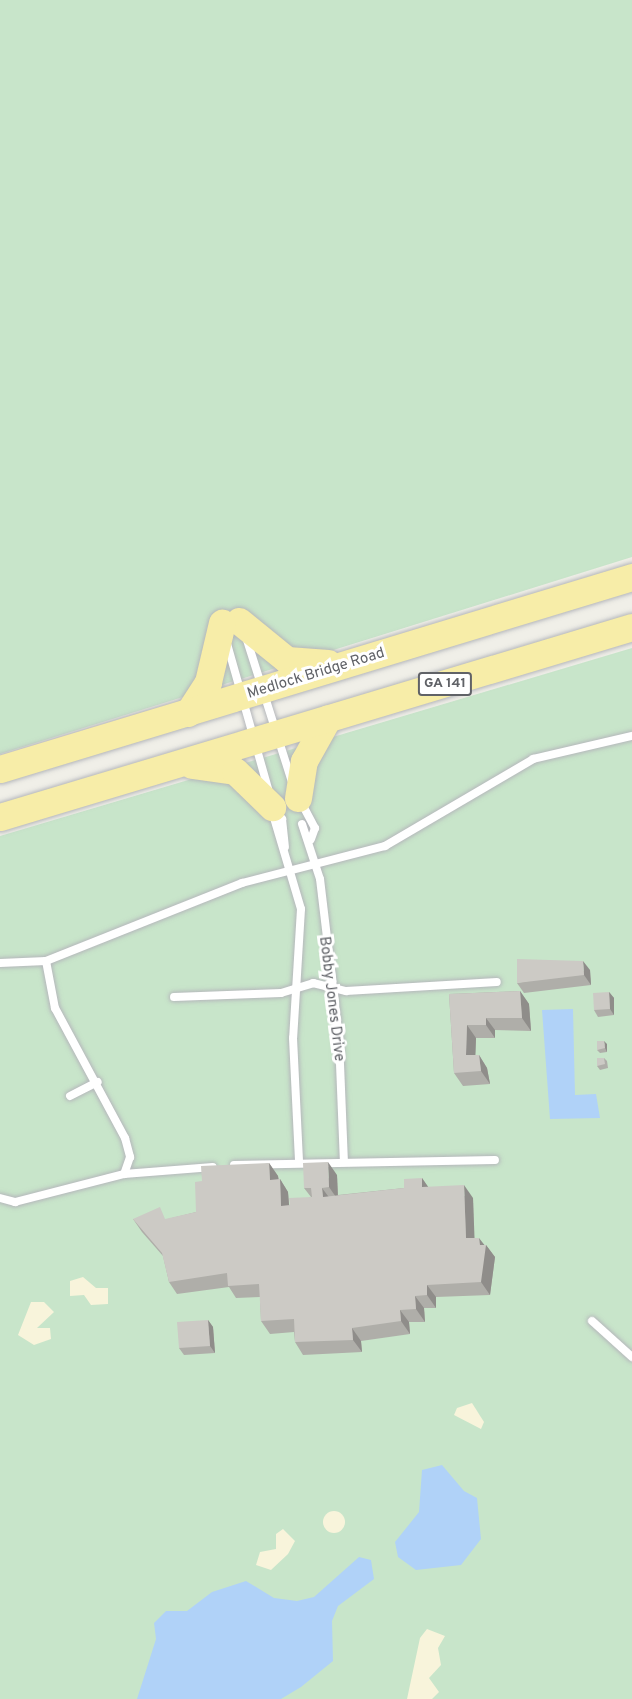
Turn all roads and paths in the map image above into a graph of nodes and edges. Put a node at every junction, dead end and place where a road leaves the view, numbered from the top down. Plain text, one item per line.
1 (632, 577) edge
2 (231, 622) junction
3 (632, 627) edge
4 (350, 663) junction
5 (253, 693) junction
6 (188, 713) junction
7 (328, 718) junction
8 (632, 736) edge
9 (266, 737) junction
10 (173, 766) junction
11 (0, 769) edge
12 (288, 804) junction
13 (0, 817) edge
14 (302, 824) dead end
15 (311, 839) junction
16 (317, 861) junction
17 (292, 868) junction
18 (46, 961) junction
19 (0, 963) edge
20 (496, 982) dead end
21 (299, 985) junction
22 (330, 987) junction
23 (174, 997) dead end
24 (98, 1082) junction
25 (70, 1096) dead end
26 (299, 1160) junction
27 (495, 1160) dead end
28 (344, 1161) junction
29 (124, 1174) junction
30 (0, 1198) edge
31 (591, 1321) dead end
32 (632, 1357) edge

1 - 4 highway, Medlock Bridge Road
2 - 4 highway
2 - 5 lane, Bobby Jones Drive
2 - 5 lane, Bobby Jones Drive
2 - 6 highway
3 - 7 highway, GA 141
4 - 5 highway, Medlock Bridge Road
5 - 6 highway, Medlock Bridge Road
5 - 9 lane, Bobby Jones Drive
5 - 9 lane, Bobby Jones Drive
6 - 11 highway, Medlock Bridge Road
7 - 9 highway, GA 141
7 - 12 highway
8 - 16 lane
9 - 10 highway, GA 141
9 - 12 lane, Bobby Jones Drive
9 - 12 lane, Bobby Jones Drive
10 - 12 highway
10 - 13 highway, GA 141
12 - 15 lane, Bobby Jones Drive
12 - 17 lane, Bobby Jones Drive
14 - 15 lane, Bobby Jones Drive
15 - 16 lane, Bobby Jones Drive
16 - 17 lane
16 - 22 lane, Bobby Jones Drive
17 - 18 lane
17 - 21 lane, Bobby Jones Drive
18 - 19 lane
18 - 24 lane
20 - 22 lane
21 - 22 lane
21 - 23 lane
21 - 26 lane, Bobby Jones Drive
22 - 28 lane, Bobby Jones Drive
24 - 25 lane
24 - 29 lane
26 - 28 lane
26 - 29 lane
27 - 28 lane
29 - 30 lane
31 - 32 lane

